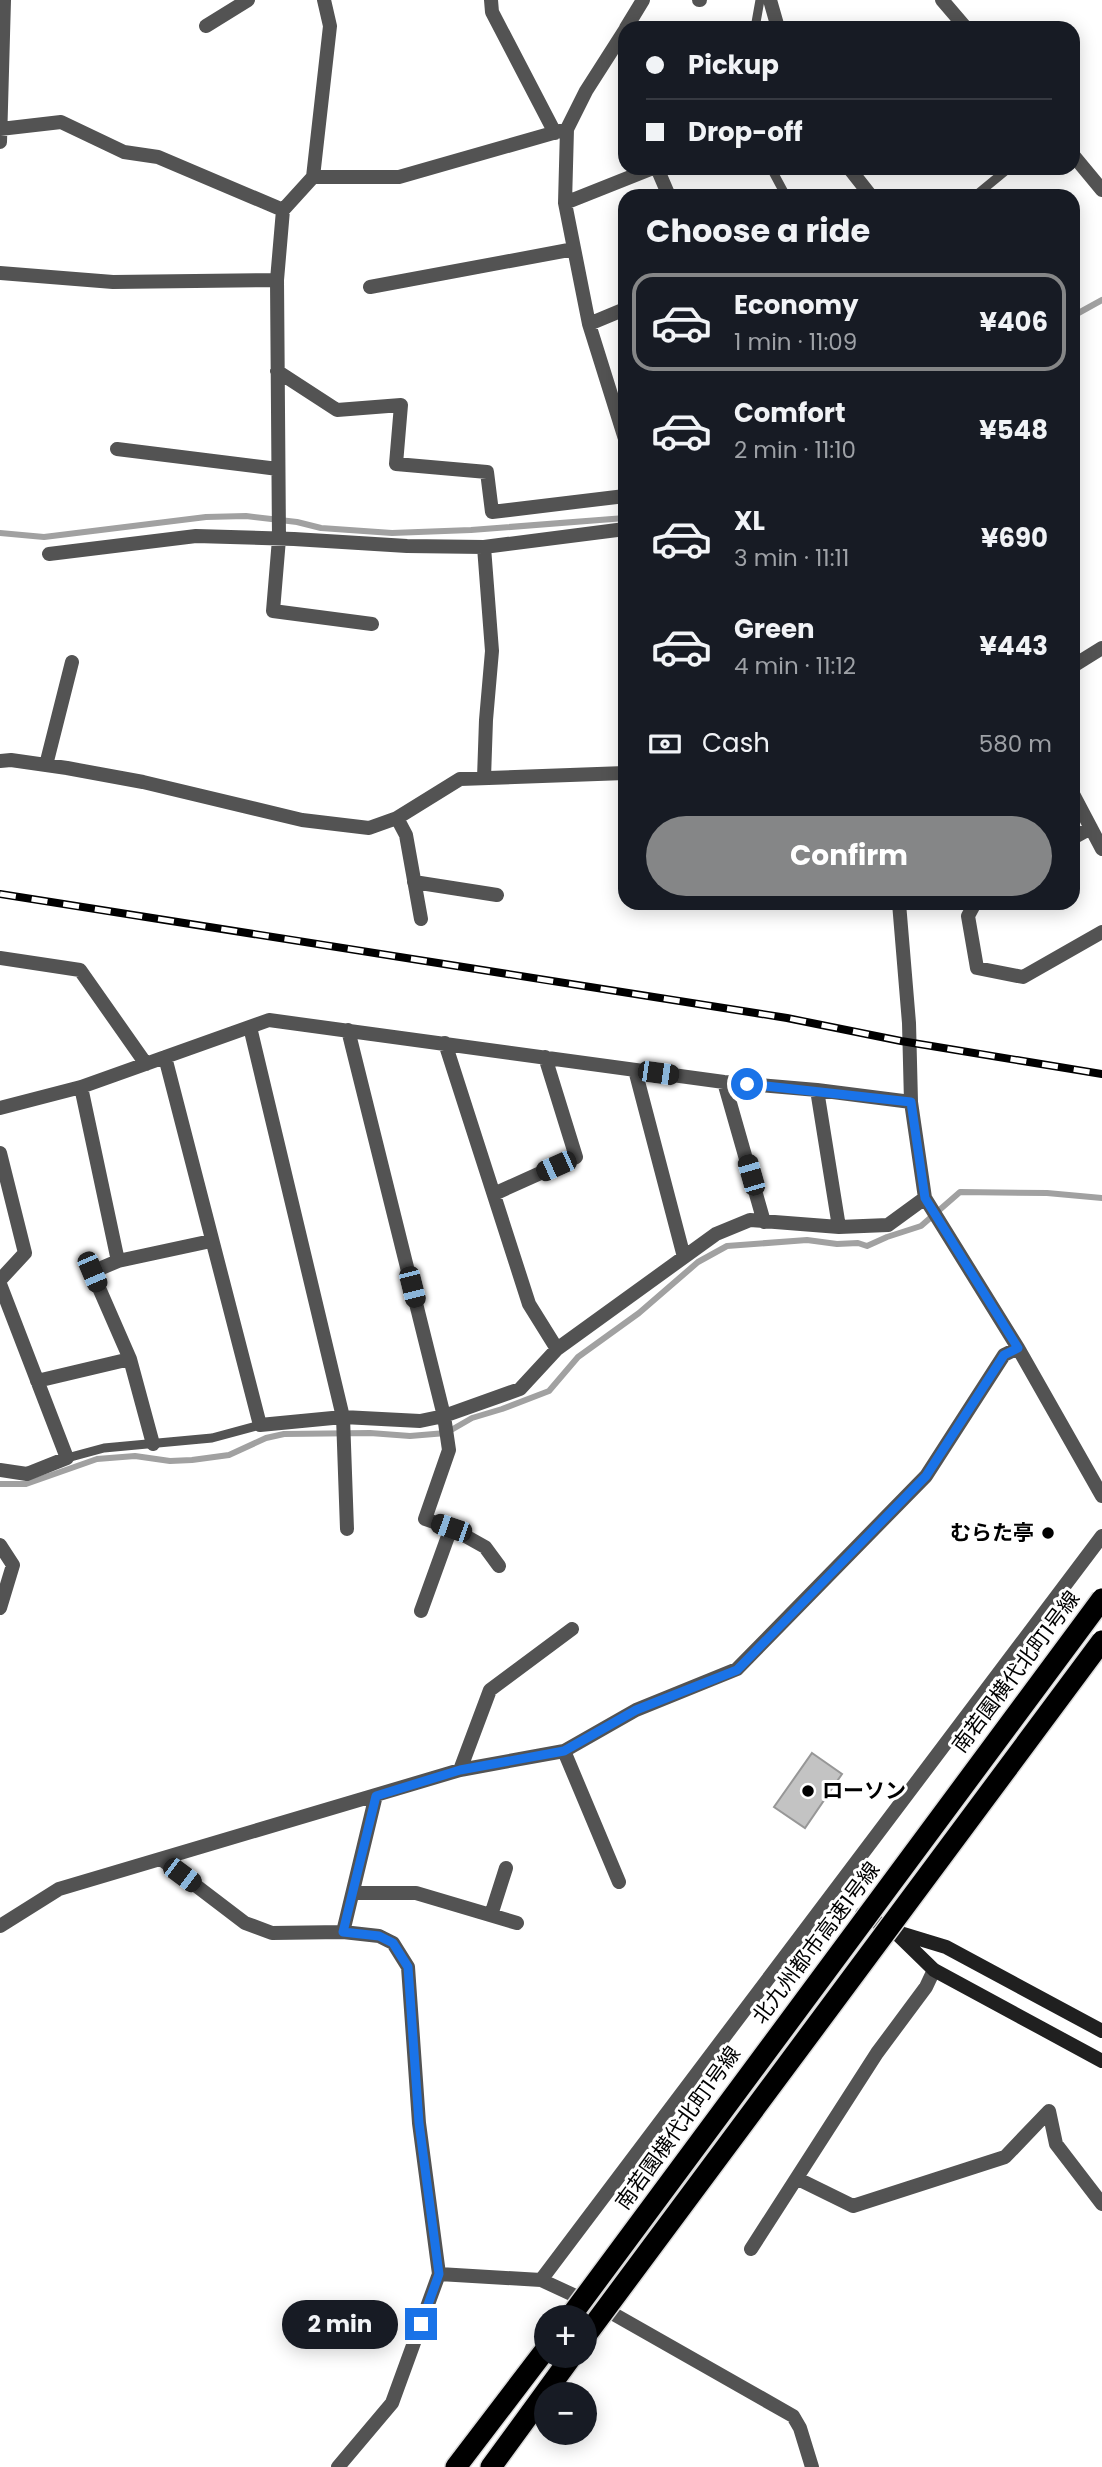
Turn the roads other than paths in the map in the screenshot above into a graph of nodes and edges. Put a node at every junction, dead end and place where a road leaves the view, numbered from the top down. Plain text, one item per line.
1 (4, 0) edge
2 (248, 0) edge
3 (324, 0) edge
4 (491, 0) edge
5 (643, 0) edge
6 (760, 0) edge
7 (770, 0) edge
8 (947, 2) edge
9 (631, 21) edge
10 (756, 21) edge
11 (776, 21) edge
12 (961, 21) edge
13 (206, 26) dead end
14 (618, 41) edge
15 (561, 131) junction
16 (1, 134) edge
17 (1080, 163) edge
18 (637, 175) edge
19 (854, 175) edge
20 (1000, 175) edge
21 (313, 177) junction
22 (866, 189) edge
23 (984, 189) edge
24 (1102, 190) edge
25 (565, 203) junction
26 (282, 210) junction
27 (574, 249) junction
28 (0, 273) edge
29 (277, 280) junction
30 (370, 287) dead end
31 (618, 312) edge
32 (589, 324) junction
33 (277, 371) junction
34 (618, 417) edge
35 (117, 449) dead end
36 (278, 468) junction
37 (618, 497) edge
38 (618, 530) edge
39 (279, 539) junction
40 (485, 547) junction
41 (48, 554) dead end
42 (372, 624) dead end
43 (1102, 648) edge
44 (72, 662) dead end
45 (1080, 662) edge
46 (0, 761) edge
47 (46, 765) junction
48 (618, 773) edge
49 (484, 778) junction
50 (1080, 807) edge
51 (397, 818) junction
52 (1091, 828) junction
53 (1080, 834) edge
54 (1102, 849) edge
55 (414, 882) junction
56 (497, 895) dead end
57 (900, 910) edge
58 (971, 910) edge
59 (421, 919) dead end
60 (1102, 932) edge
61 (0, 958) edge
62 (250, 1027) junction
63 (348, 1030) junction
64 (445, 1043) junction
65 (545, 1057) junction
66 (165, 1058) junction
67 (146, 1064) junction
68 (635, 1070) junction
69 (724, 1082) junction
70 (81, 1087) junction
71 (817, 1090) junction
72 (911, 1102) junction
73 (0, 1108) edge
74 (0, 1153) edge
75 (494, 1194) junction
76 (925, 1198) junction
77 (764, 1222) junction
78 (839, 1227) junction
79 (211, 1241) junction
80 (684, 1257) junction
81 (118, 1261) junction
82 (0, 1282) edge
83 (1018, 1348) junction
84 (557, 1349) junction
85 (130, 1359) junction
86 (37, 1381) junction
87 (343, 1422) junction
88 (445, 1422) junction
89 (260, 1425) junction
90 (153, 1444) junction
91 (67, 1458) junction
92 (0, 1470) edge
93 (1102, 1496) edge
94 (347, 1528) dead end
95 (451, 1528) junction
96 (1102, 1536) edge
97 (0, 1545) edge
98 (499, 1566) dead end
99 (1102, 1592) edge
100 (1102, 1600) edge
101 (0, 1608) edge
102 (421, 1611) dead end
103 (572, 1629) dead end
104 (1102, 1641) edge
105 (1102, 1656) edge
106 (564, 1751) junction
107 (460, 1770) junction
108 (376, 1796) junction
109 (161, 1859) junction
110 (506, 1868) dead end
111 (619, 1882) dead end
112 (353, 1893) junction
113 (862, 1914) junction
114 (491, 1915) junction
115 (517, 1923) dead end
116 (0, 1926) edge
117 (895, 1931) junction
118 (343, 1932) junction
119 (934, 1970) junction
120 (1102, 2031) edge
121 (1102, 2061) edge
122 (798, 2179) junction
123 (1102, 2204) edge
124 (751, 2249) dead end
125 (439, 2274) junction
126 (541, 2280) junction
127 (579, 2297) junction
128 (573, 2305) edge
129 (579, 2305) edge
130 (611, 2312) junction
131 (597, 2320) edge
132 (597, 2330) edge
133 (534, 2354) edge
134 (534, 2365) edge
135 (563, 2368) edge
136 (570, 2368) edge
137 (559, 2382) edge
138 (534, 2416) edge
139 (338, 2467) edge
140 (446, 2467) edge
141 (456, 2467) edge
142 (491, 2467) edge
143 (497, 2467) edge
144 (812, 2467) edge

1 - 16 street
2 - 13 street
3 - 21 street
4 - 15 street
5 - 9 street
6 - 10 lane
7 - 11 street
8 - 12 street
14 - 15 street
15 - 21 street
15 - 25 street
16 - 26 street
17 - 24 street
18 - 25 street
19 - 22 street
20 - 23 lane
21 - 26 street
25 - 27 street
26 - 29 street
27 - 30 street
27 - 32 street
28 - 29 street
29 - 33 street
31 - 32 street
32 - 34 street
33 - 36 street
33 - 37 street
35 - 36 street
36 - 39 street
38 - 40 street
39 - 40 street
39 - 41 street
39 - 42 street
40 - 49 street
43 - 45 street
44 - 47 street
46 - 47 street
47 - 51 street
48 - 49 street
49 - 51 street
50 - 52 street
51 - 55 street
52 - 53 street
52 - 54 street
55 - 56 street
55 - 59 street
57 - 72 street
58 - 60 street
61 - 67 street
62 - 63 street
62 - 66 street
62 - 87 street
63 - 64 street
63 - 88 street
64 - 65 street
64 - 75 street
65 - 68 street
65 - 75 street
66 - 67 street
66 - 79 street
67 - 70 street
68 - 69 street
68 - 80 street
69 - 71 street
69 - 77 street
70 - 73 street
70 - 81 street
71 - 72 street
71 - 78 street
72 - 76 street
74 - 82 street
75 - 84 street
76 - 78 street
76 - 83 street
77 - 78 street
77 - 80 street
79 - 81 street
79 - 89 street
80 - 84 street
81 - 85 street
82 - 86 street
83 - 93 street
83 - 106 street
84 - 88 street
85 - 86 street
85 - 90 street
86 - 91 street
87 - 88 street
87 - 89 street
87 - 94 street
88 - 95 street
89 - 90 lane
90 - 91 lane
91 - 92 street
95 - 98 street
95 - 102 street
96 - 126 street
97 - 101 street
99 - 113 street, 南若園横代北町1号線
100 - 129 highway, 北九州都市高速1号線, bridge
103 - 107 street
104 - 131 highway, bridge
105 - 117 street
106 - 107 street
106 - 111 street
107 - 108 street
108 - 109 street
108 - 112 street
109 - 116 street
109 - 118 street
110 - 114 street
112 - 114 street
112 - 118 street
113 - 117 street
113 - 127 street, 南若園横代北町1号線
114 - 115 street
117 - 119 street
117 - 120 street
117 - 130 street
118 - 125 street
119 - 121 street
119 - 122 street
122 - 123 street
122 - 124 street
125 - 126 street
125 - 139 street
126 - 127 street
127 - 128 street, 南若園横代北町1号線
127 - 130 street
130 - 132 street
130 - 144 street
133 - 140 street
134 - 141 highway
135 - 142 highway
136 - 137 street
138 - 143 street

